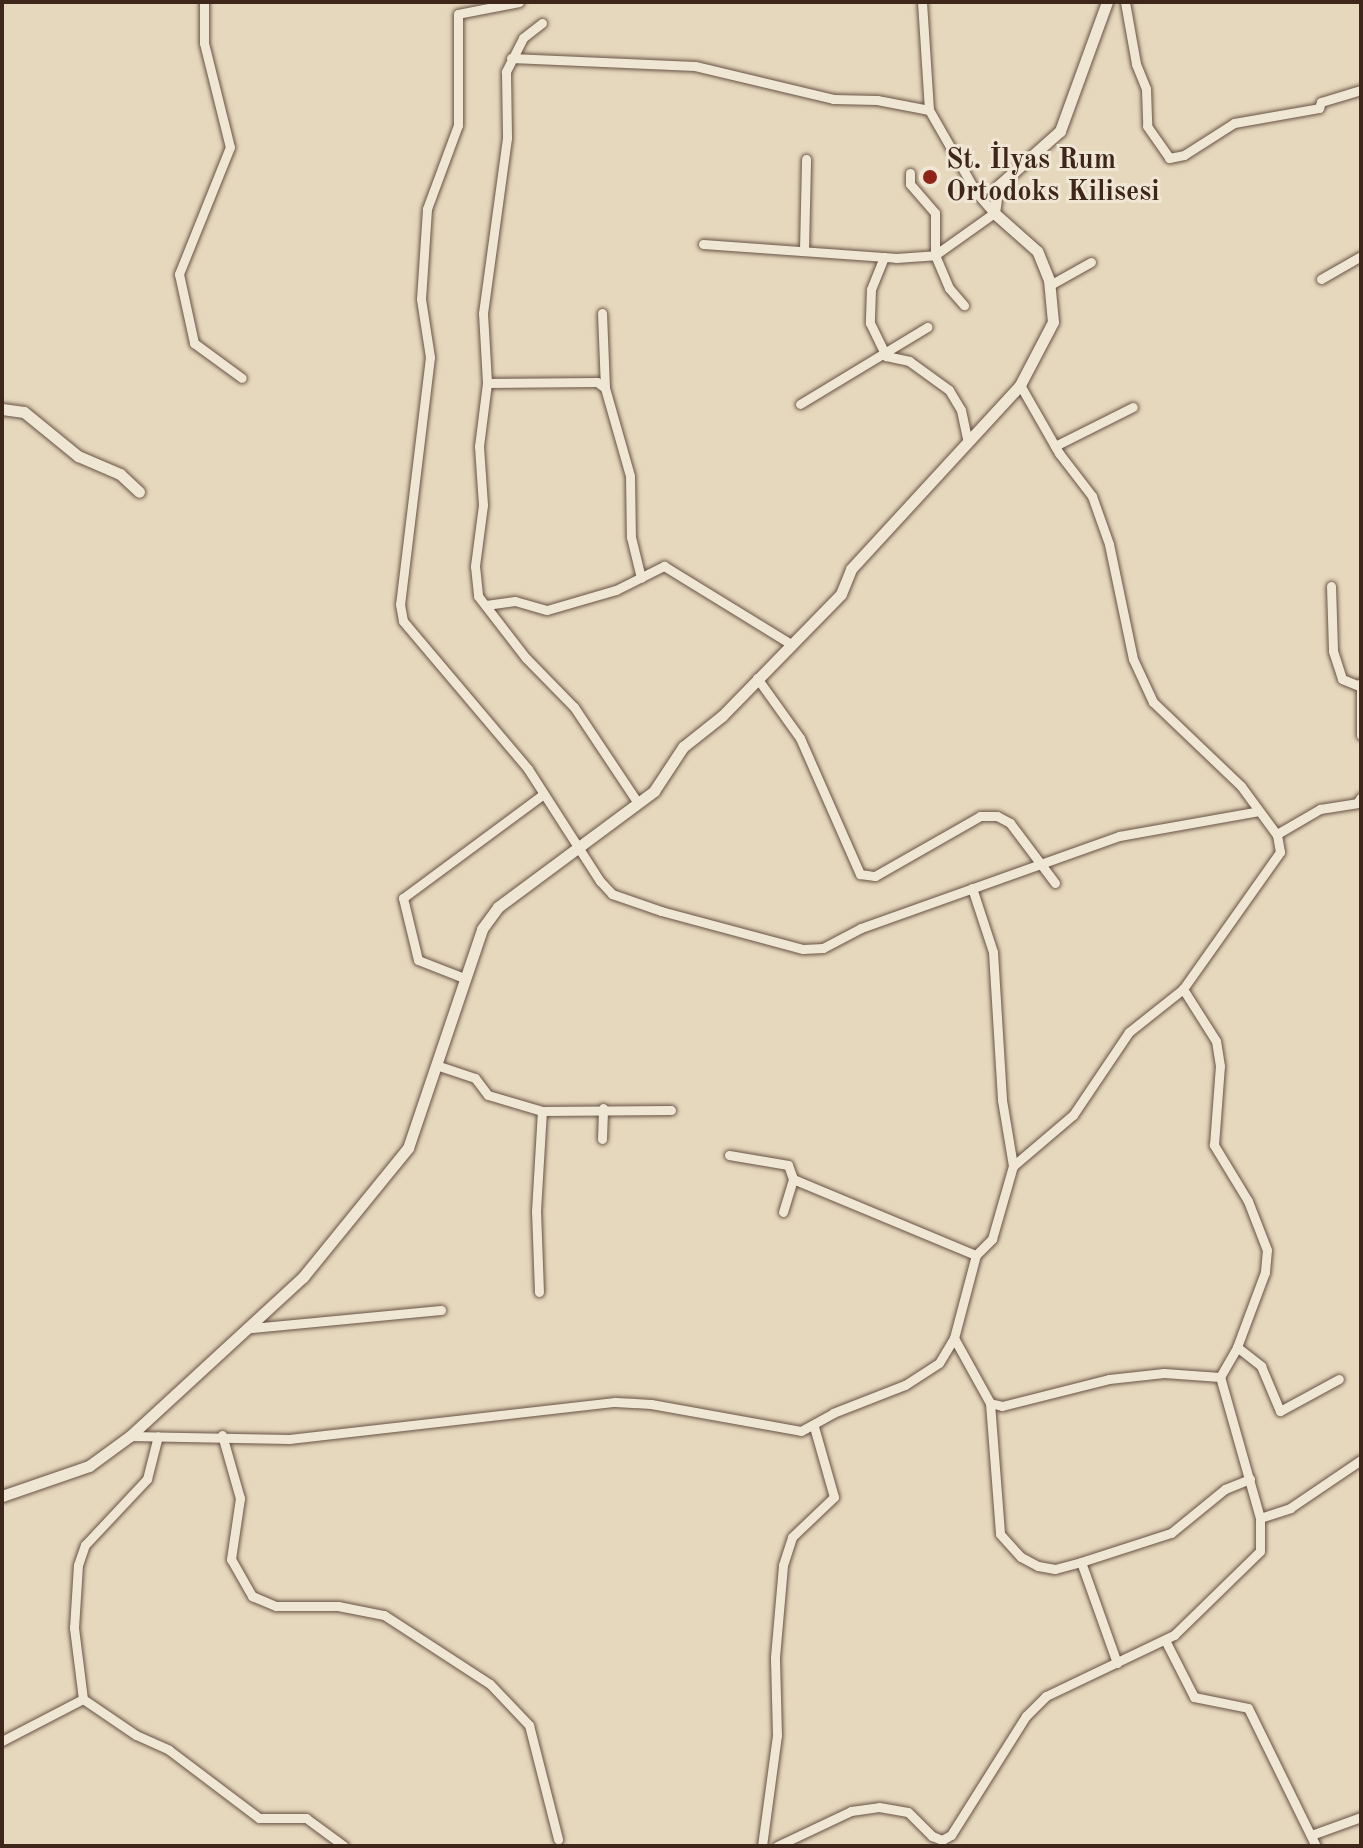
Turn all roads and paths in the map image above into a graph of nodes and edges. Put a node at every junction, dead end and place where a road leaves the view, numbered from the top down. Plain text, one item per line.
1 (204, 2) edge
2 (519, 2) edge
3 (922, 2) edge
4 (1107, 2) edge
5 (1125, 2) edge
6 (542, 23) dead end
7 (511, 58) junction
8 (1361, 90) edge
9 (929, 110) junction
10 (806, 159) dead end
11 (910, 173) dead end
12 (994, 213) junction
13 (703, 244) dead end
14 (804, 250) junction
15 (935, 255) junction
16 (1361, 256) edge
17 (884, 257) junction
18 (1091, 262) dead end
19 (1321, 279) dead end
20 (1050, 285) junction
21 (964, 305) dead end
22 (602, 313) dead end
23 (927, 327) dead end
24 (886, 356) junction
25 (242, 378) dead end
26 (487, 383) junction
27 (1020, 385) junction
28 (605, 388) junction
29 (800, 404) dead end
30 (1133, 407) dead end
31 (2, 409) edge
32 (968, 442) junction
33 (1055, 446) junction
34 (139, 492) dead end
35 (641, 578) junction
36 (1331, 586) dead end
37 (486, 605) junction
38 (791, 644) junction
39 (757, 678) junction
40 (1360, 685) edge
41 (1361, 735) edge
42 (542, 795) junction
43 (1361, 797) edge
44 (638, 803) junction
45 (1259, 811) junction
46 (1277, 834) junction
47 (579, 847) junction
48 (1042, 863) junction
49 (1055, 883) dead end
50 (972, 888) junction
51 (464, 978) junction
52 (1183, 989) junction
53 (436, 1065) junction
54 (603, 1108) junction
55 (671, 1110) dead end
56 (542, 1111) junction
57 (602, 1139) dead end
58 (729, 1155) dead end
59 (1013, 1166) junction
60 (793, 1179) junction
61 (783, 1212) dead end
62 (976, 1255) junction
63 (539, 1292) dead end
64 (441, 1310) dead end
65 (251, 1328) junction
66 (954, 1338) junction
67 (1237, 1347) junction
68 (1220, 1377) junction
69 (1339, 1379) dead end
70 (990, 1403) junction
71 (814, 1427) junction
72 (222, 1435) junction
73 (130, 1436) junction
74 (158, 1436) junction
75 (1361, 1460) edge
76 (1250, 1479) junction
77 (2, 1496) edge
78 (1260, 1518) junction
79 (1081, 1562) junction
80 (1165, 1640) junction
81 (1117, 1663) junction
82 (83, 1699) junction
83 (2, 1741) edge
84 (1361, 1817) edge
85 (1314, 1834) junction
86 (558, 1839) dead end
87 (344, 1846) edge
88 (762, 1846) edge
89 (777, 1846) edge
90 (1316, 1846) edge

1 - 25 street
2 - 42 street
3 - 9 street
4 - 12 street
5 - 8 street
6 - 7 street
7 - 9 street
7 - 26 street
9 - 12 street
10 - 14 street
11 - 15 street
12 - 15 street
12 - 20 street
13 - 14 street
14 - 17 street
15 - 17 street
15 - 21 street
16 - 19 street
17 - 24 street
18 - 20 street
20 - 27 street
22 - 28 street
23 - 24 street
24 - 29 street
24 - 32 street
26 - 28 street
26 - 37 street
27 - 32 street
27 - 33 street
28 - 35 street
30 - 33 street
31 - 34 street
32 - 38 street
33 - 45 street
35 - 37 street
35 - 38 street
36 - 40 street
37 - 44 street
38 - 39 street
39 - 44 street
39 - 48 street
40 - 41 street
42 - 47 street
42 - 51 street
43 - 46 street
44 - 47 street
45 - 46 street
45 - 48 street
46 - 52 street
47 - 50 street
47 - 51 street
48 - 49 street
48 - 50 street
50 - 59 street
51 - 53 street
52 - 59 street
52 - 67 street
53 - 56 street
53 - 65 street
54 - 55 street
54 - 56 street
54 - 57 street
56 - 63 street
58 - 60 street
59 - 62 street
60 - 61 street
60 - 62 street
62 - 66 street
64 - 65 street
65 - 73 street
66 - 70 street
66 - 71 street
67 - 68 street
67 - 69 street
68 - 70 street
68 - 76 street
70 - 79 street
71 - 72 street
71 - 88 street
72 - 74 street
72 - 86 street
73 - 74 street
73 - 77 street
74 - 82 street
75 - 78 street
76 - 78 street
76 - 79 street
78 - 80 street
79 - 81 street
80 - 81 street
80 - 85 street
81 - 89 street
82 - 83 street
82 - 87 street
84 - 85 street
85 - 90 street

